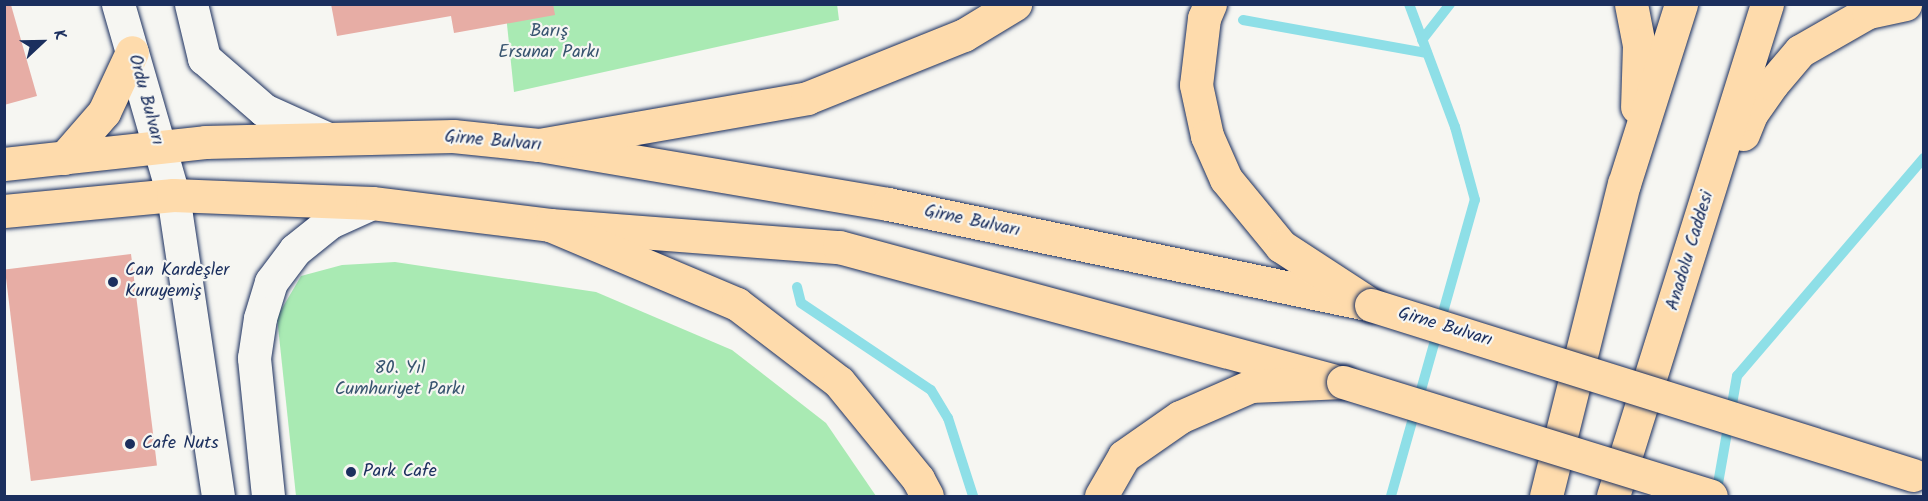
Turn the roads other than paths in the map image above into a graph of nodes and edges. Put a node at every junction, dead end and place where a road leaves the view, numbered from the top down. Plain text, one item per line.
1 (118, 4) edge
2 (191, 4) edge
3 (1015, 4) edge
4 (1210, 4) edge
5 (1631, 4) edge
6 (1681, 4) edge
7 (1767, 4) edge
8 (1905, 4) edge
9 (132, 52) junction
10 (326, 138) junction
11 (539, 145) junction
12 (157, 148) junction
13 (64, 158) junction
14 (4, 164) edge
15 (1624, 184) junction
16 (172, 195) junction
17 (372, 203) junction
18 (4, 211) edge
19 (550, 225) junction
20 (1698, 231) junction
21 (1371, 305) junction
22 (1343, 382) junction
23 (1920, 475) edge
24 (218, 496) edge
25 (268, 496) edge
26 (927, 496) edge
27 (1101, 496) edge
28 (1546, 496) edge
29 (1613, 496) edge
30 (1711, 496) edge

1 - 9 main road, Ordu Bulvarı
2 - 10 main road
3 - 11 main road
4 - 21 main road
5 - 15 main road
6 - 15 main road
7 - 20 main road, Anadolu Caddesi
8 - 20 main road
9 - 12 main road, Ordu Bulvarı
9 - 13 main road
10 - 11 main road, Girne Bulvarı
10 - 12 main road, Girne Bulvarı
11 - 21 main road, Girne Bulvarı
12 - 13 main road, Girne Bulvarı
12 - 16 main road, Ordu Bulvarı
13 - 14 main road, Girne Bulvarı
15 - 28 main road
16 - 17 main road
16 - 18 main road
16 - 24 main road, Ordu Bulvarı
17 - 19 main road
17 - 25 main road
19 - 22 main road
19 - 26 main road
20 - 29 main road, Anadolu Caddesi
21 - 23 main road, Girne Bulvarı, bridge
22 - 27 main road
22 - 30 main road, bridge

